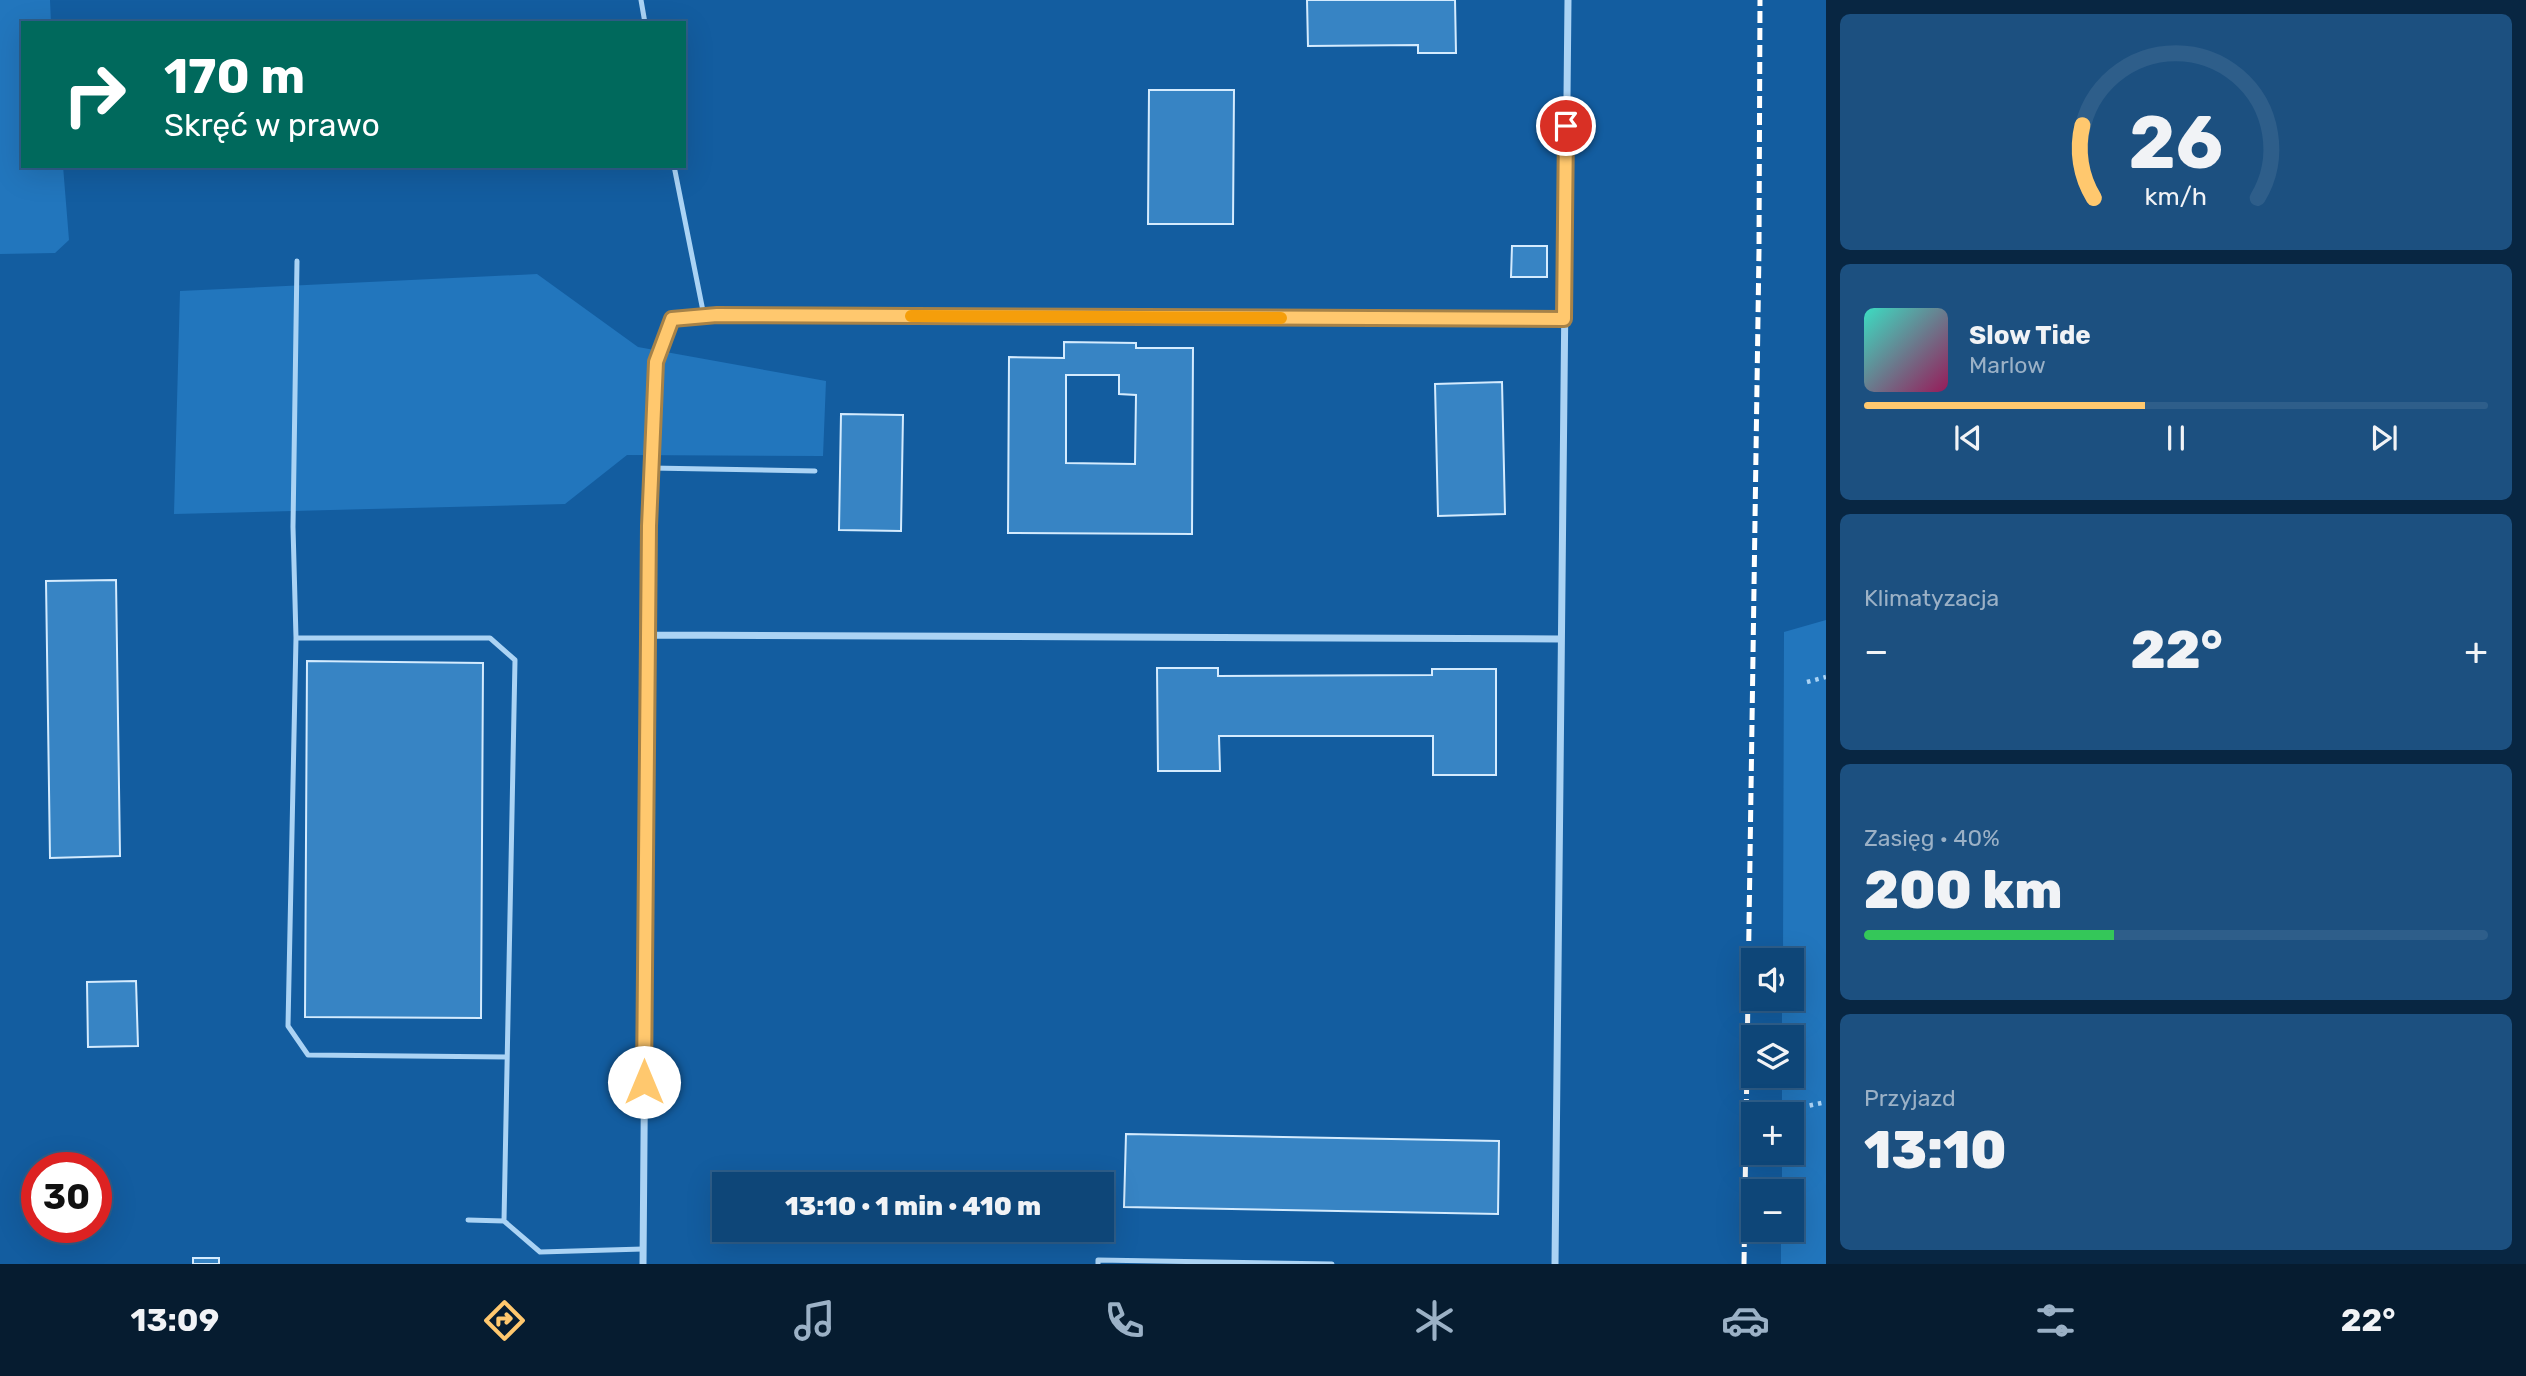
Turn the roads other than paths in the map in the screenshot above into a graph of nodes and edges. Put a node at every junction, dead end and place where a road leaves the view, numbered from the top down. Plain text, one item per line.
1 (641, 0) edge
2 (1567, 0) edge
3 (645, 21) edge
4 (674, 168) edge
5 (297, 261) dead end
6 (704, 316) junction
7 (1564, 319) junction
8 (651, 468) junction
9 (816, 471) dead end
10 (648, 635) junction
11 (296, 638) junction
12 (1560, 639) junction
13 (506, 1057) junction
14 (468, 1220) dead end
15 (504, 1220) junction
16 (643, 1249) junction
17 (643, 1264) edge
18 (1098, 1264) edge
19 (1332, 1264) edge
20 (1555, 1264) edge

1 - 3 lane
2 - 7 street
4 - 6 lane
5 - 11 lane
6 - 7 street
6 - 8 street
7 - 12 street
8 - 9 lane
8 - 10 street
10 - 12 street
10 - 16 street
11 - 13 lane
11 - 13 lane
12 - 20 street
13 - 15 lane
14 - 15 lane
15 - 16 lane
16 - 17 street
18 - 19 lane

